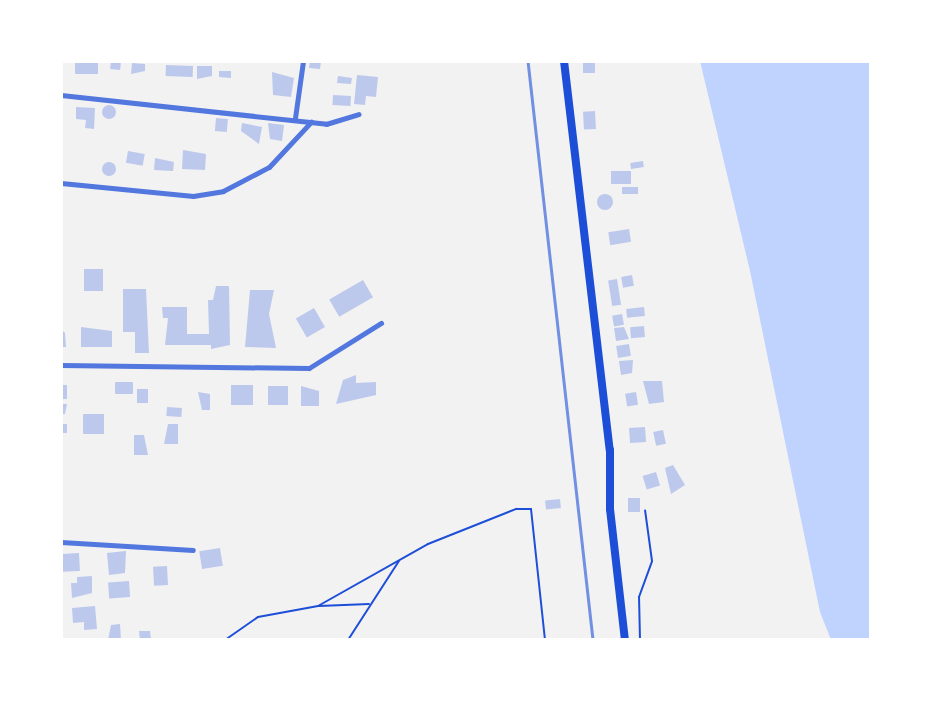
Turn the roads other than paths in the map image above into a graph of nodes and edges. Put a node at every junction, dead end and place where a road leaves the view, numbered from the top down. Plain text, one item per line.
1 (303, 61) edge
2 (564, 61) edge
3 (61, 95) edge
4 (358, 114) dead end
5 (295, 118) junction
6 (311, 122) junction
7 (61, 183) edge
8 (381, 323) dead end
9 (61, 365) edge
10 (61, 542) edge
11 (193, 550) dead end
12 (625, 640) edge

1 - 5 street
2 - 12 main road
3 - 5 street
4 - 6 street
5 - 6 street
6 - 7 street
8 - 9 street
10 - 11 street

